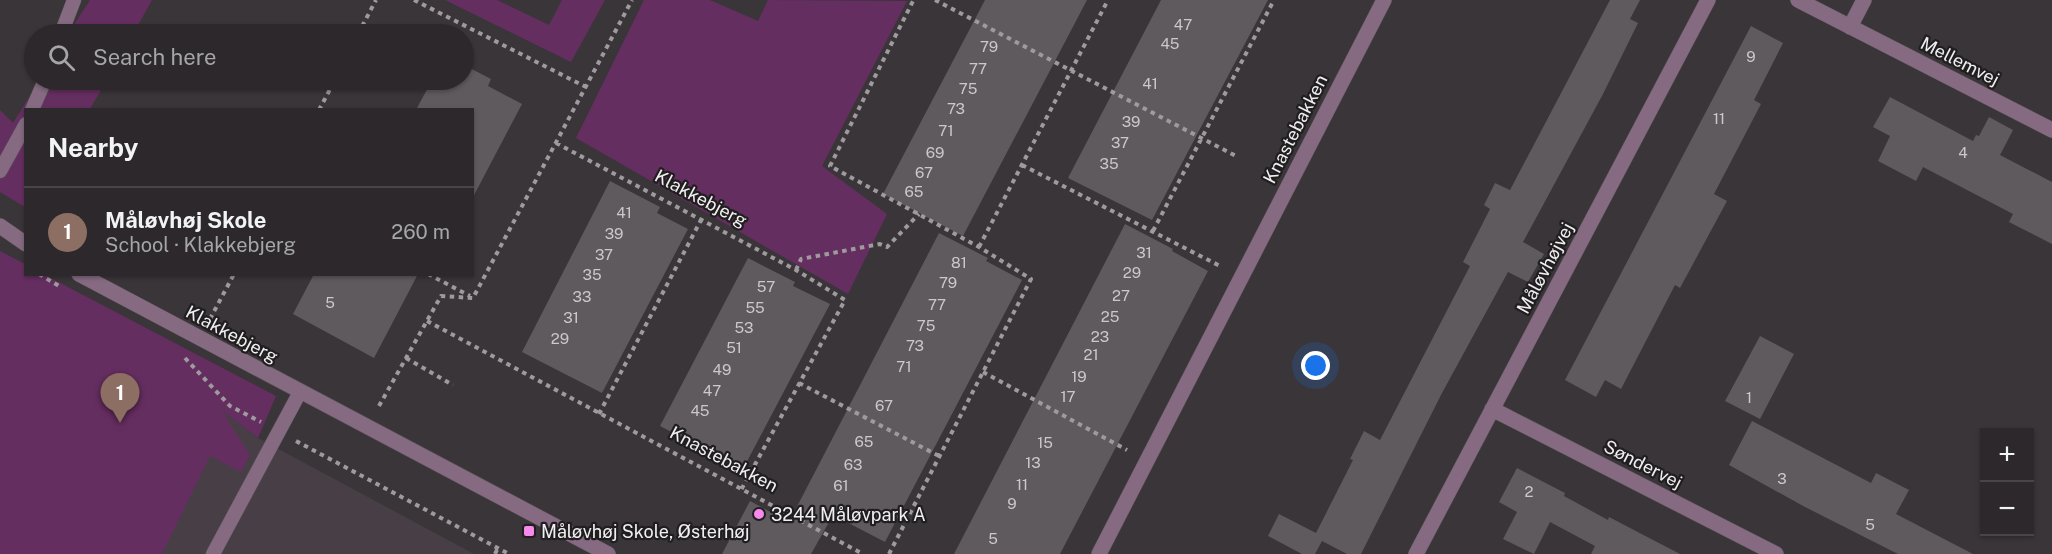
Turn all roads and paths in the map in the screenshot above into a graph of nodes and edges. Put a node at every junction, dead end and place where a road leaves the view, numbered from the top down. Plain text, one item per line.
1 (74, 0) edge
2 (376, 0) edge
3 (414, 0) edge
4 (632, 0) edge
5 (913, 0) edge
6 (935, 0) edge
7 (1108, 0) edge
8 (1275, 0) edge
9 (1384, 0) edge
10 (1708, 0) edge
11 (1798, 0) edge
12 (1864, 0) edge
13 (65, 24) edge
14 (363, 24) edge
15 (461, 24) edge
16 (1850, 27) junction
17 (474, 30) edge
18 (1072, 70) junction
19 (586, 87) junction
20 (41, 90) edge
21 (330, 90) edge
22 (33, 108) edge
23 (321, 108) edge
24 (24, 128) edge
25 (2052, 130) edge
26 (1202, 139) junction
27 (556, 143) junction
28 (1236, 156) dead end
29 (1022, 165) junction
30 (0, 171) edge
31 (919, 214) junction
32 (700, 220) junction
33 (0, 226) edge
34 (1154, 231) junction
35 (24, 242) edge
36 (979, 247) junction
37 (796, 270) junction
38 (83, 276) edge
39 (432, 276) edge
40 (1242, 277) junction
41 (473, 298) junction
42 (427, 321) junction
43 (406, 358) junction
44 (983, 372) junction
45 (799, 383) junction
46 (453, 385) dead end
47 (300, 392) junction
48 (1492, 409) junction
49 (600, 414) junction
50 (366, 428) junction
51 (939, 456) junction
52 (1147, 461) junction
53 (741, 490) junction
54 (498, 548) dead end
55 (213, 554) edge
56 (495, 554) edge
57 (608, 554) edge
58 (863, 554) edge
59 (889, 554) edge
60 (1100, 554) edge
61 (1416, 554) edge
62 (1776, 554) edge

1 - 13 lane
2 - 14 path
3 - 15 path
4 - 19 path
5 - 31 path
6 - 18 path
7 - 18 path
8 - 26 path
9 - 40 street, Knastebakken
10 - 48 street, Måløvhøjvej
11 - 16 street
12 - 16 street
16 - 25 street, Mellemvej
17 - 19 path
18 - 26 path
18 - 29 path
19 - 27 path
20 - 22 lane
21 - 23 path
24 - 30 lane
26 - 28 path
26 - 34 path
27 - 32 path, Klakkebjerg
27 - 41 path
29 - 34 path
29 - 36 path
31 - 36 path
31 - 37 path
32 - 37 path, Klakkebjerg
32 - 49 path
33 - 35 street
34 - 40 path
36 - 44 path
37 - 45 path, Klakkebjerg
38 - 47 street, Klakkebjerg
39 - 41 path
40 - 52 street, Knastebakken
41 - 42 path
42 - 43 path
42 - 49 path, Knastebakken
43 - 46 path
43 - 50 path
44 - 51 path
44 - 52 path
45 - 51 path
45 - 53 path, Klakkebjerg
47 - 50 street, Klakkebjerg
47 - 55 lane
48 - 61 street, Måløvhøjvej
48 - 62 street, Søndervej
49 - 53 path, Knastebakken
50 - 57 street, Klakkebjerg
51 - 59 path
52 - 60 street, Knastebakken
53 - 58 path, Knastebakken
54 - 56 path

